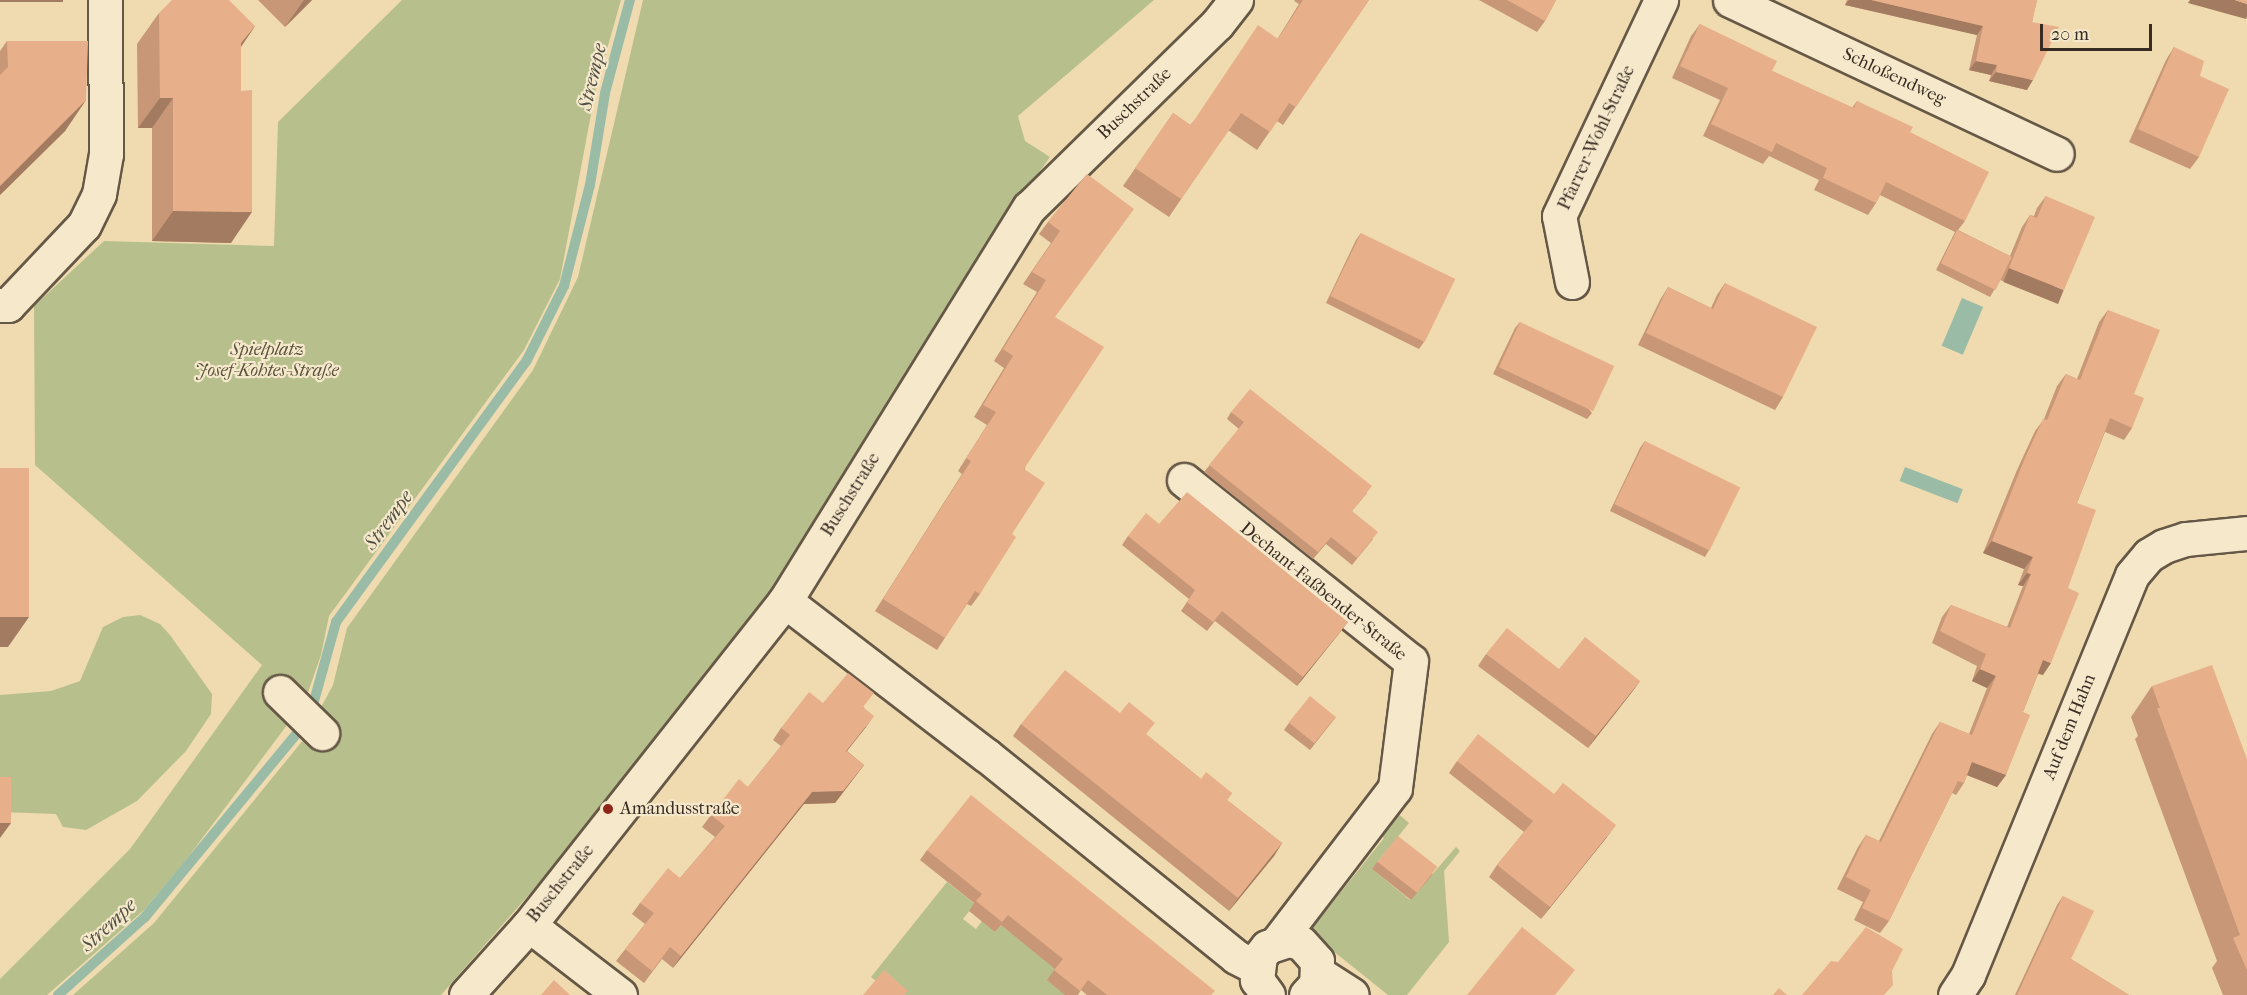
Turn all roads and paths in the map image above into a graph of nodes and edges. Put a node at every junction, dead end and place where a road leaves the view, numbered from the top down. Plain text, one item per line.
1 (105, 0) edge
2 (1236, 0) edge
3 (1661, 0) edge
4 (1730, 0) edge
5 (2057, 154) dead end
6 (1572, 282) dead end
7 (0, 305) edge
8 (1184, 480) dead end
9 (2247, 533) edge
10 (785, 601) junction
11 (280, 692) dead end
12 (322, 733) dead end
13 (529, 925) junction
14 (1278, 941) junction
15 (1262, 981) edge
16 (1312, 984) edge
17 (466, 995) edge
18 (620, 995) edge
19 (1352, 995) edge
20 (1955, 995) edge

1 - 7 street
2 - 10 street, Buschstraße
3 - 6 street, Pfarrer-Wohl-Straße
4 - 5 street, Schloßendweg
8 - 14 street, Dechant-Faßbender-Straße
9 - 20 street, Auf dem Hahn
10 - 13 street, Buschstraße
10 - 15 street, Dechant-Faßbender-Straße
11 - 12 street
13 - 17 street, Buschstraße
13 - 18 street
14 - 15 street, Dechant-Faßbender-Straße
14 - 16 street
16 - 19 street

